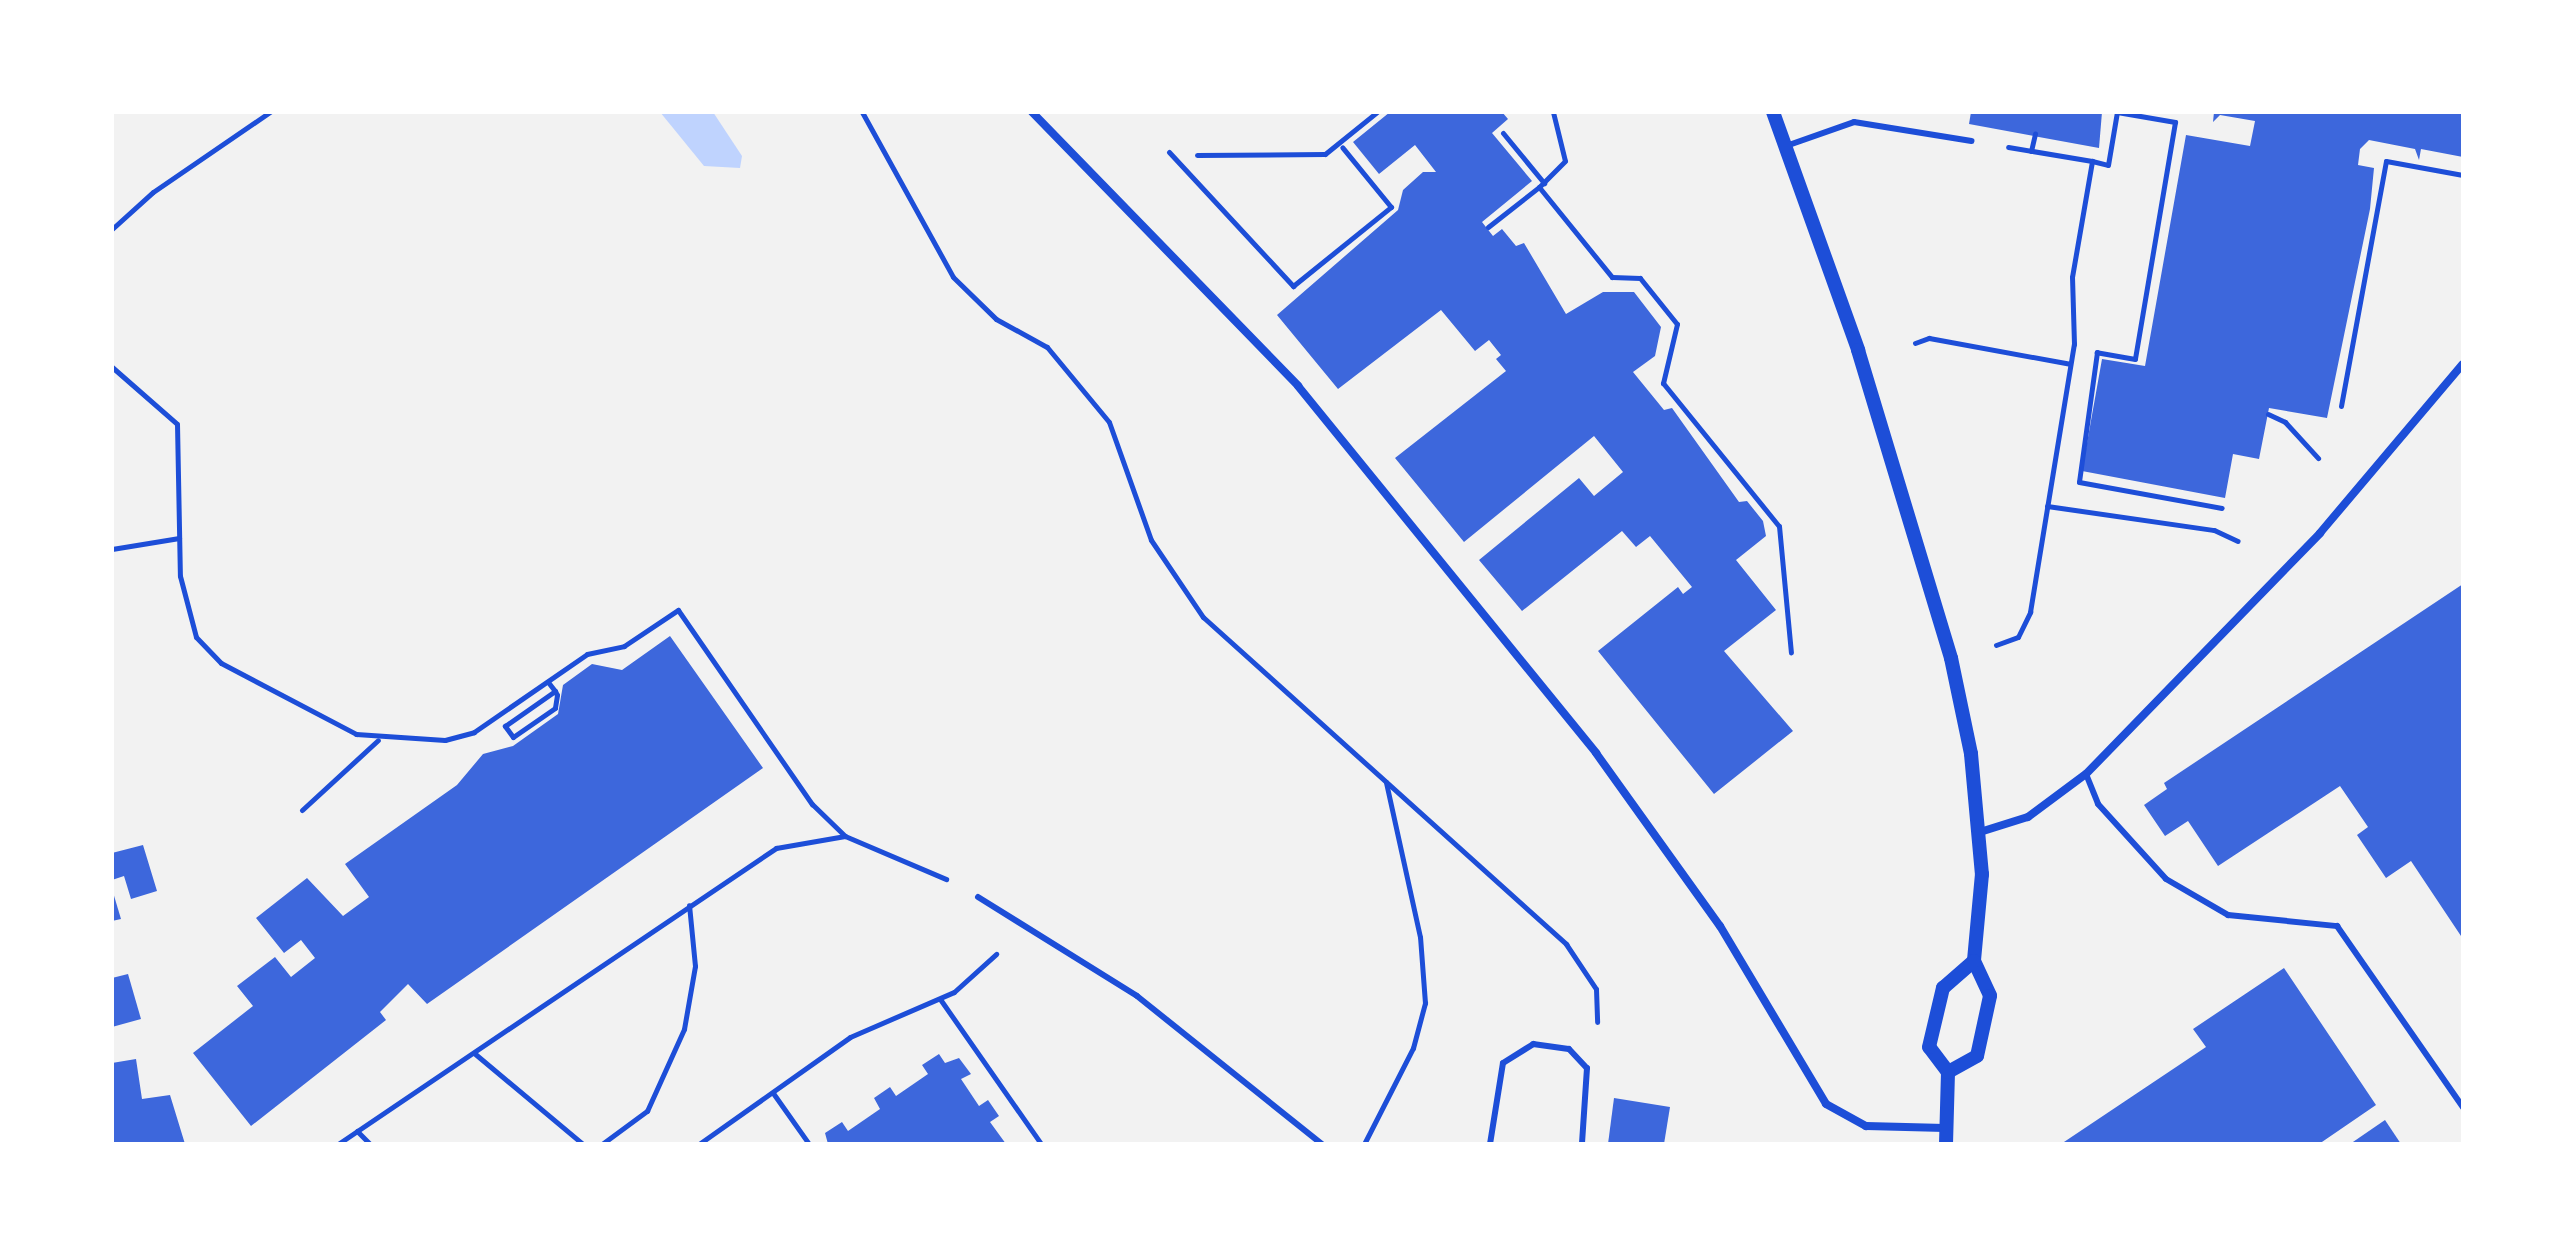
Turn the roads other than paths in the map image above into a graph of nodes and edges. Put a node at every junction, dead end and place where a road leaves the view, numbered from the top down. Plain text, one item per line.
1 (1032, 112) edge
2 (1773, 112) edge
3 (1971, 141) road end
4 (1786, 146) junction
5 (2463, 364) edge
6 (2086, 774) junction
7 (1980, 832) junction
8 (978, 897) road end
9 (1974, 961) junction
10 (1948, 1072) junction
11 (2463, 1107) edge
12 (1945, 1128) junction
13 (1322, 1144) edge
14 (1490, 1144) edge
15 (1582, 1144) edge
16 (1946, 1144) edge

1 - 12 street
2 - 4 street
3 - 4 lane
4 - 7 street
5 - 6 street
6 - 7 street
6 - 11 lane
7 - 9 street
8 - 13 lane
9 - 10 street
9 - 10 street
10 - 12 street
12 - 16 street
14 - 15 lane

